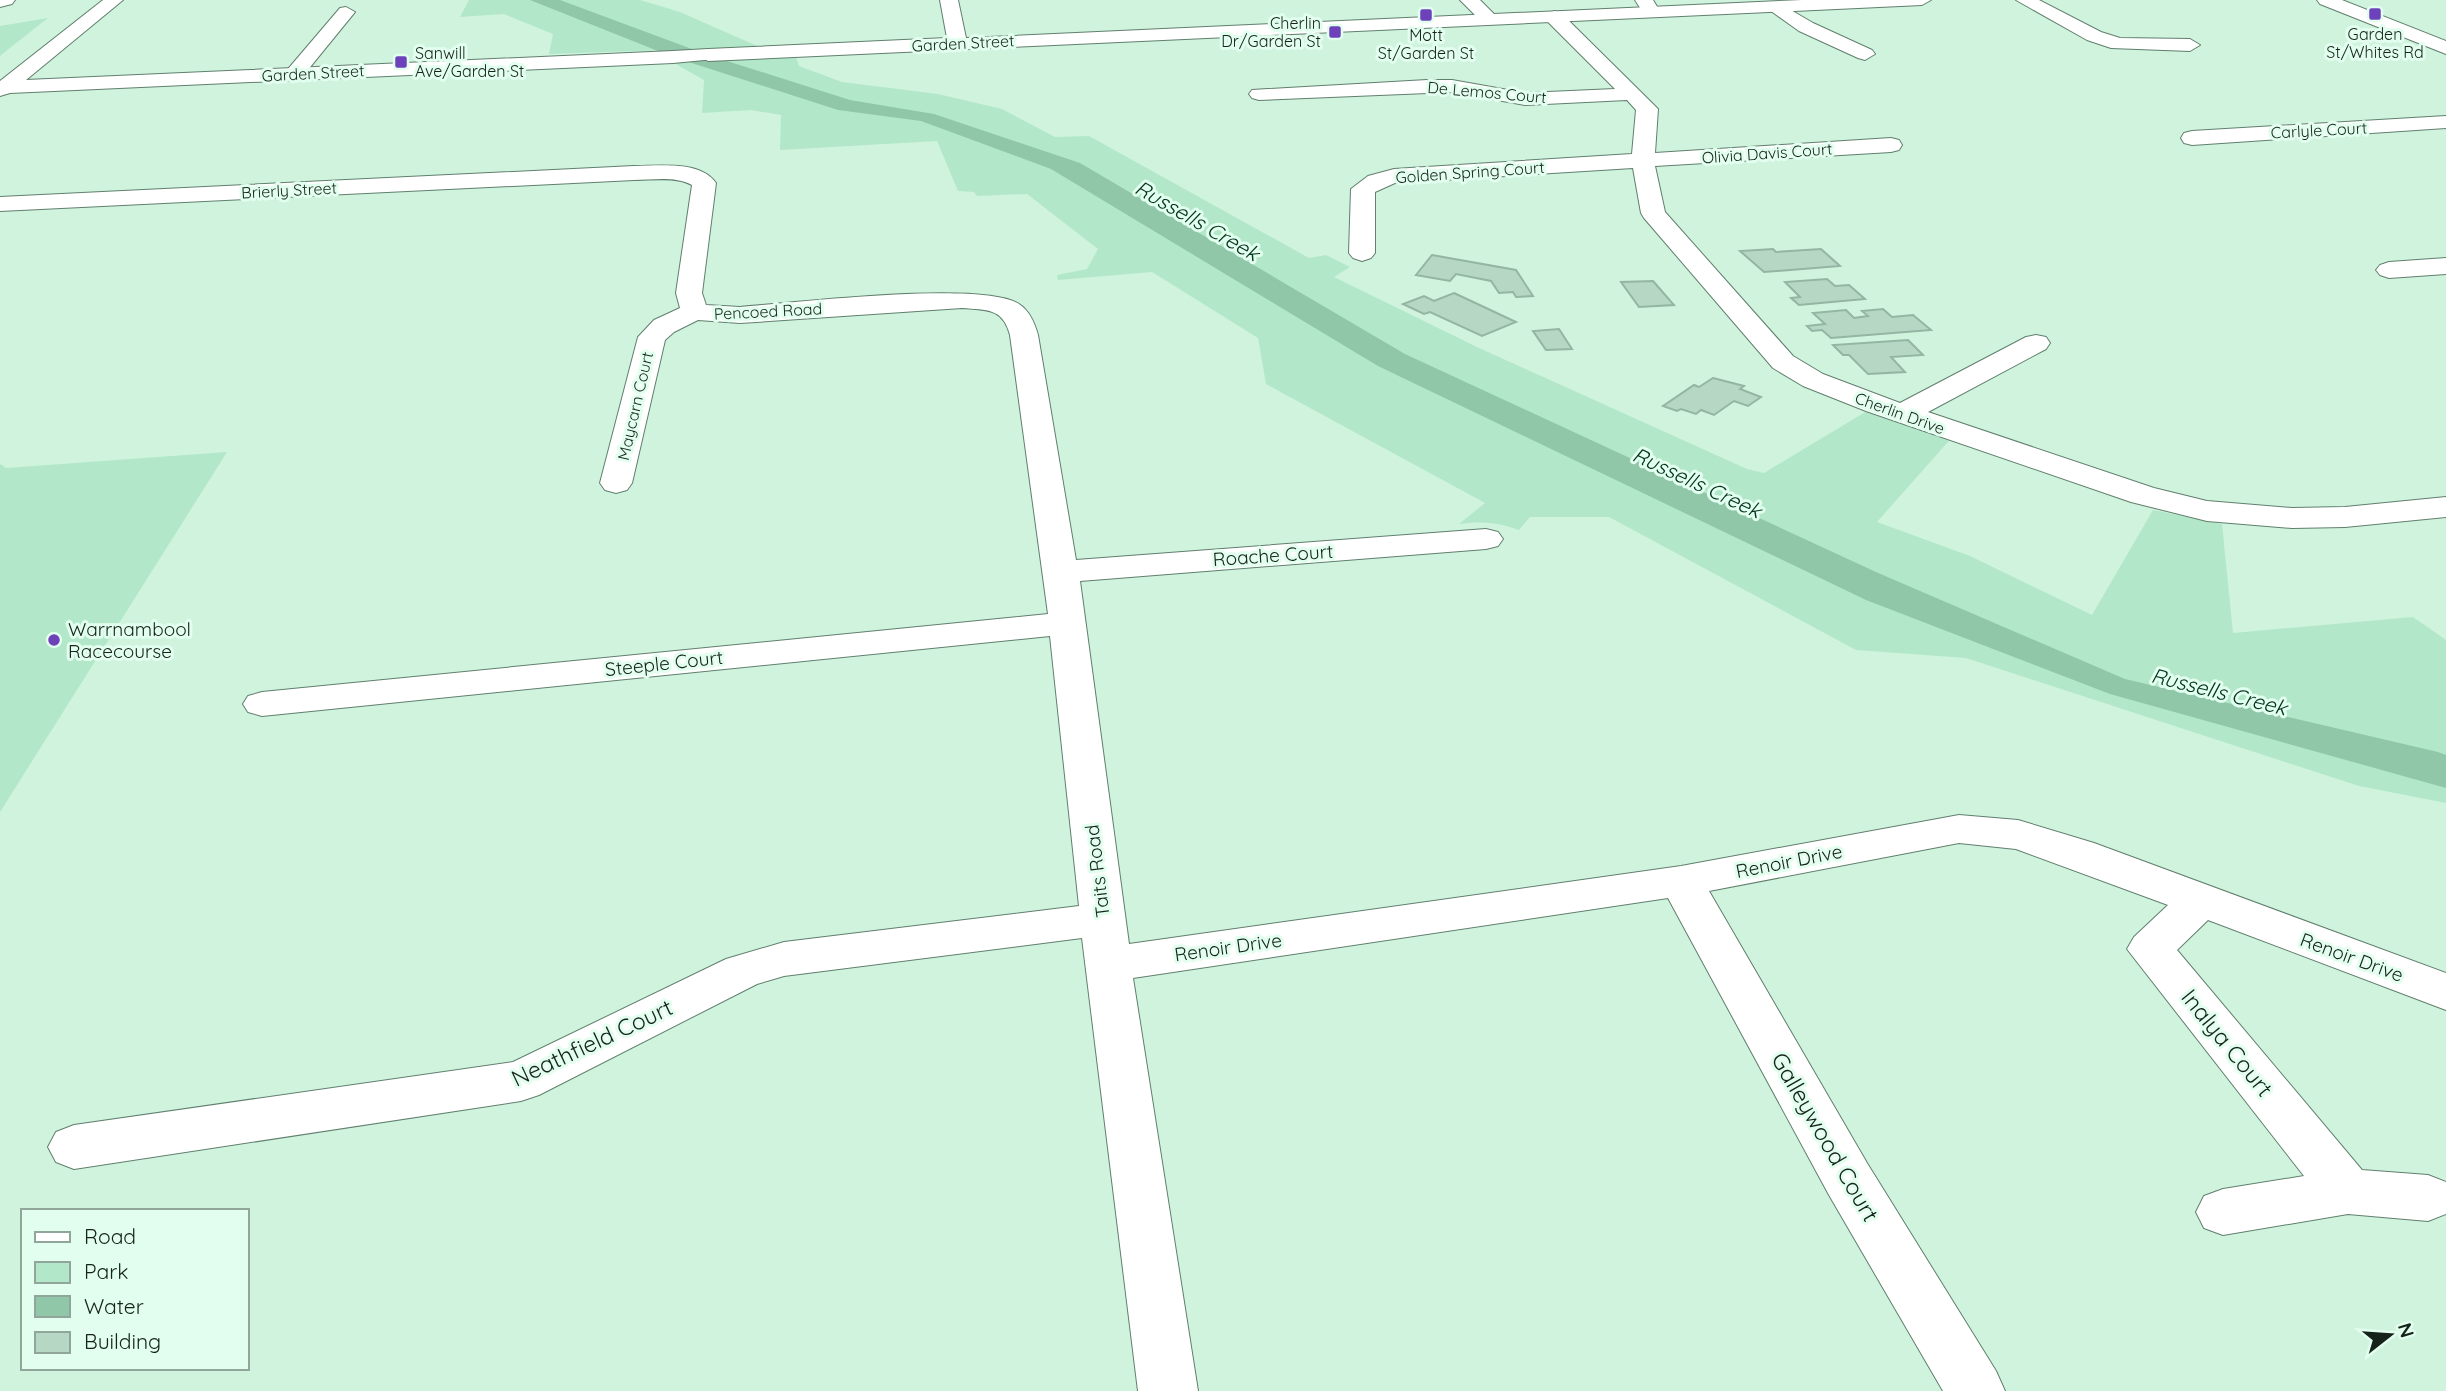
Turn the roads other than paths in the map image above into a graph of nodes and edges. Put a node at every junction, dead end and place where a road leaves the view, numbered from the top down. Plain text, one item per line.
1 (6, 0) edge
2 (114, 0) edge
3 (948, 0) edge
4 (1469, 0) edge
5 (1922, 0) edge
6 (2025, 0) edge
7 (2326, 0) edge
8 (0, 2) edge
9 (1648, 6) edge
10 (1776, 7) junction
11 (346, 12) dead end
12 (1554, 17) junction
13 (1490, 19) junction
14 (957, 43) junction
15 (2190, 45) dead end
16 (2446, 48) edge
17 (1865, 54) dead end
18 (295, 74) junction
19 (3, 89) edge
20 (1259, 94) dead end
21 (1631, 94) junction
22 (2446, 122) edge
23 (2192, 138) dead end
24 (1891, 145) dead end
25 (1643, 162) junction
26 (578, 176) joint
27 (0, 204) edge
28 (1362, 253) dead end
29 (2446, 266) edge
30 (2389, 270) dead end
31 (694, 312) junction
32 (2036, 343) dead end
33 (1025, 351) joint
34 (1902, 414) junction
35 (616, 483) dead end
36 (2446, 507) edge
37 (1486, 539) dead end
38 (1061, 572) junction
39 (1067, 623) junction
40 (262, 704) dead end
41 (1681, 881) junction
42 (2200, 901) junction
43 (1106, 942) junction
44 (2446, 992) edge
45 (74, 1147) dead end
46 (2348, 1191) junction
47 (2428, 1198) dead end
48 (2223, 1212) dead end
49 (1168, 1391) edge
50 (1975, 1391) edge

1 - 8 street
2 - 19 street
3 - 14 street
4 - 13 street
5 - 10 street, Garden Street
6 - 15 street
7 - 16 street
9 - 10 street, Garden Street
9 - 12 street, Garden Street
10 - 17 street
11 - 18 street
12 - 13 street, Garden Street
12 - 21 street, Cherlin Drive
13 - 14 street, Garden Street
14 - 18 street, Garden Street
18 - 19 street, Garden Street
20 - 21 street, De Lemos Court
21 - 25 street, Cherlin Drive
22 - 23 street, Carlyle Court
24 - 25 street, Olivia Davis Court
25 - 28 street, Golden Spring Court
25 - 34 street, Cherlin Drive
26 - 27 street, Brierly Street
26 - 31 street, Pencoed Road
29 - 30 street
31 - 33 street, Pencoed Road
31 - 35 street, Maycarn Court
32 - 34 street
33 - 38 street, Taits Road
34 - 36 street, Cherlin Drive
37 - 38 street, Roache Court
38 - 39 street, Taits Road
39 - 40 street, Steeple Court
39 - 43 street, Taits Road
41 - 42 street, Renoir Drive
41 - 43 street, Renoir Drive
41 - 50 street, Galleywood Court
42 - 44 street, Renoir Drive
42 - 46 street, Inalya Court
43 - 45 street, Neathfield Court
43 - 49 street, Taits Road
46 - 47 street
46 - 48 street

